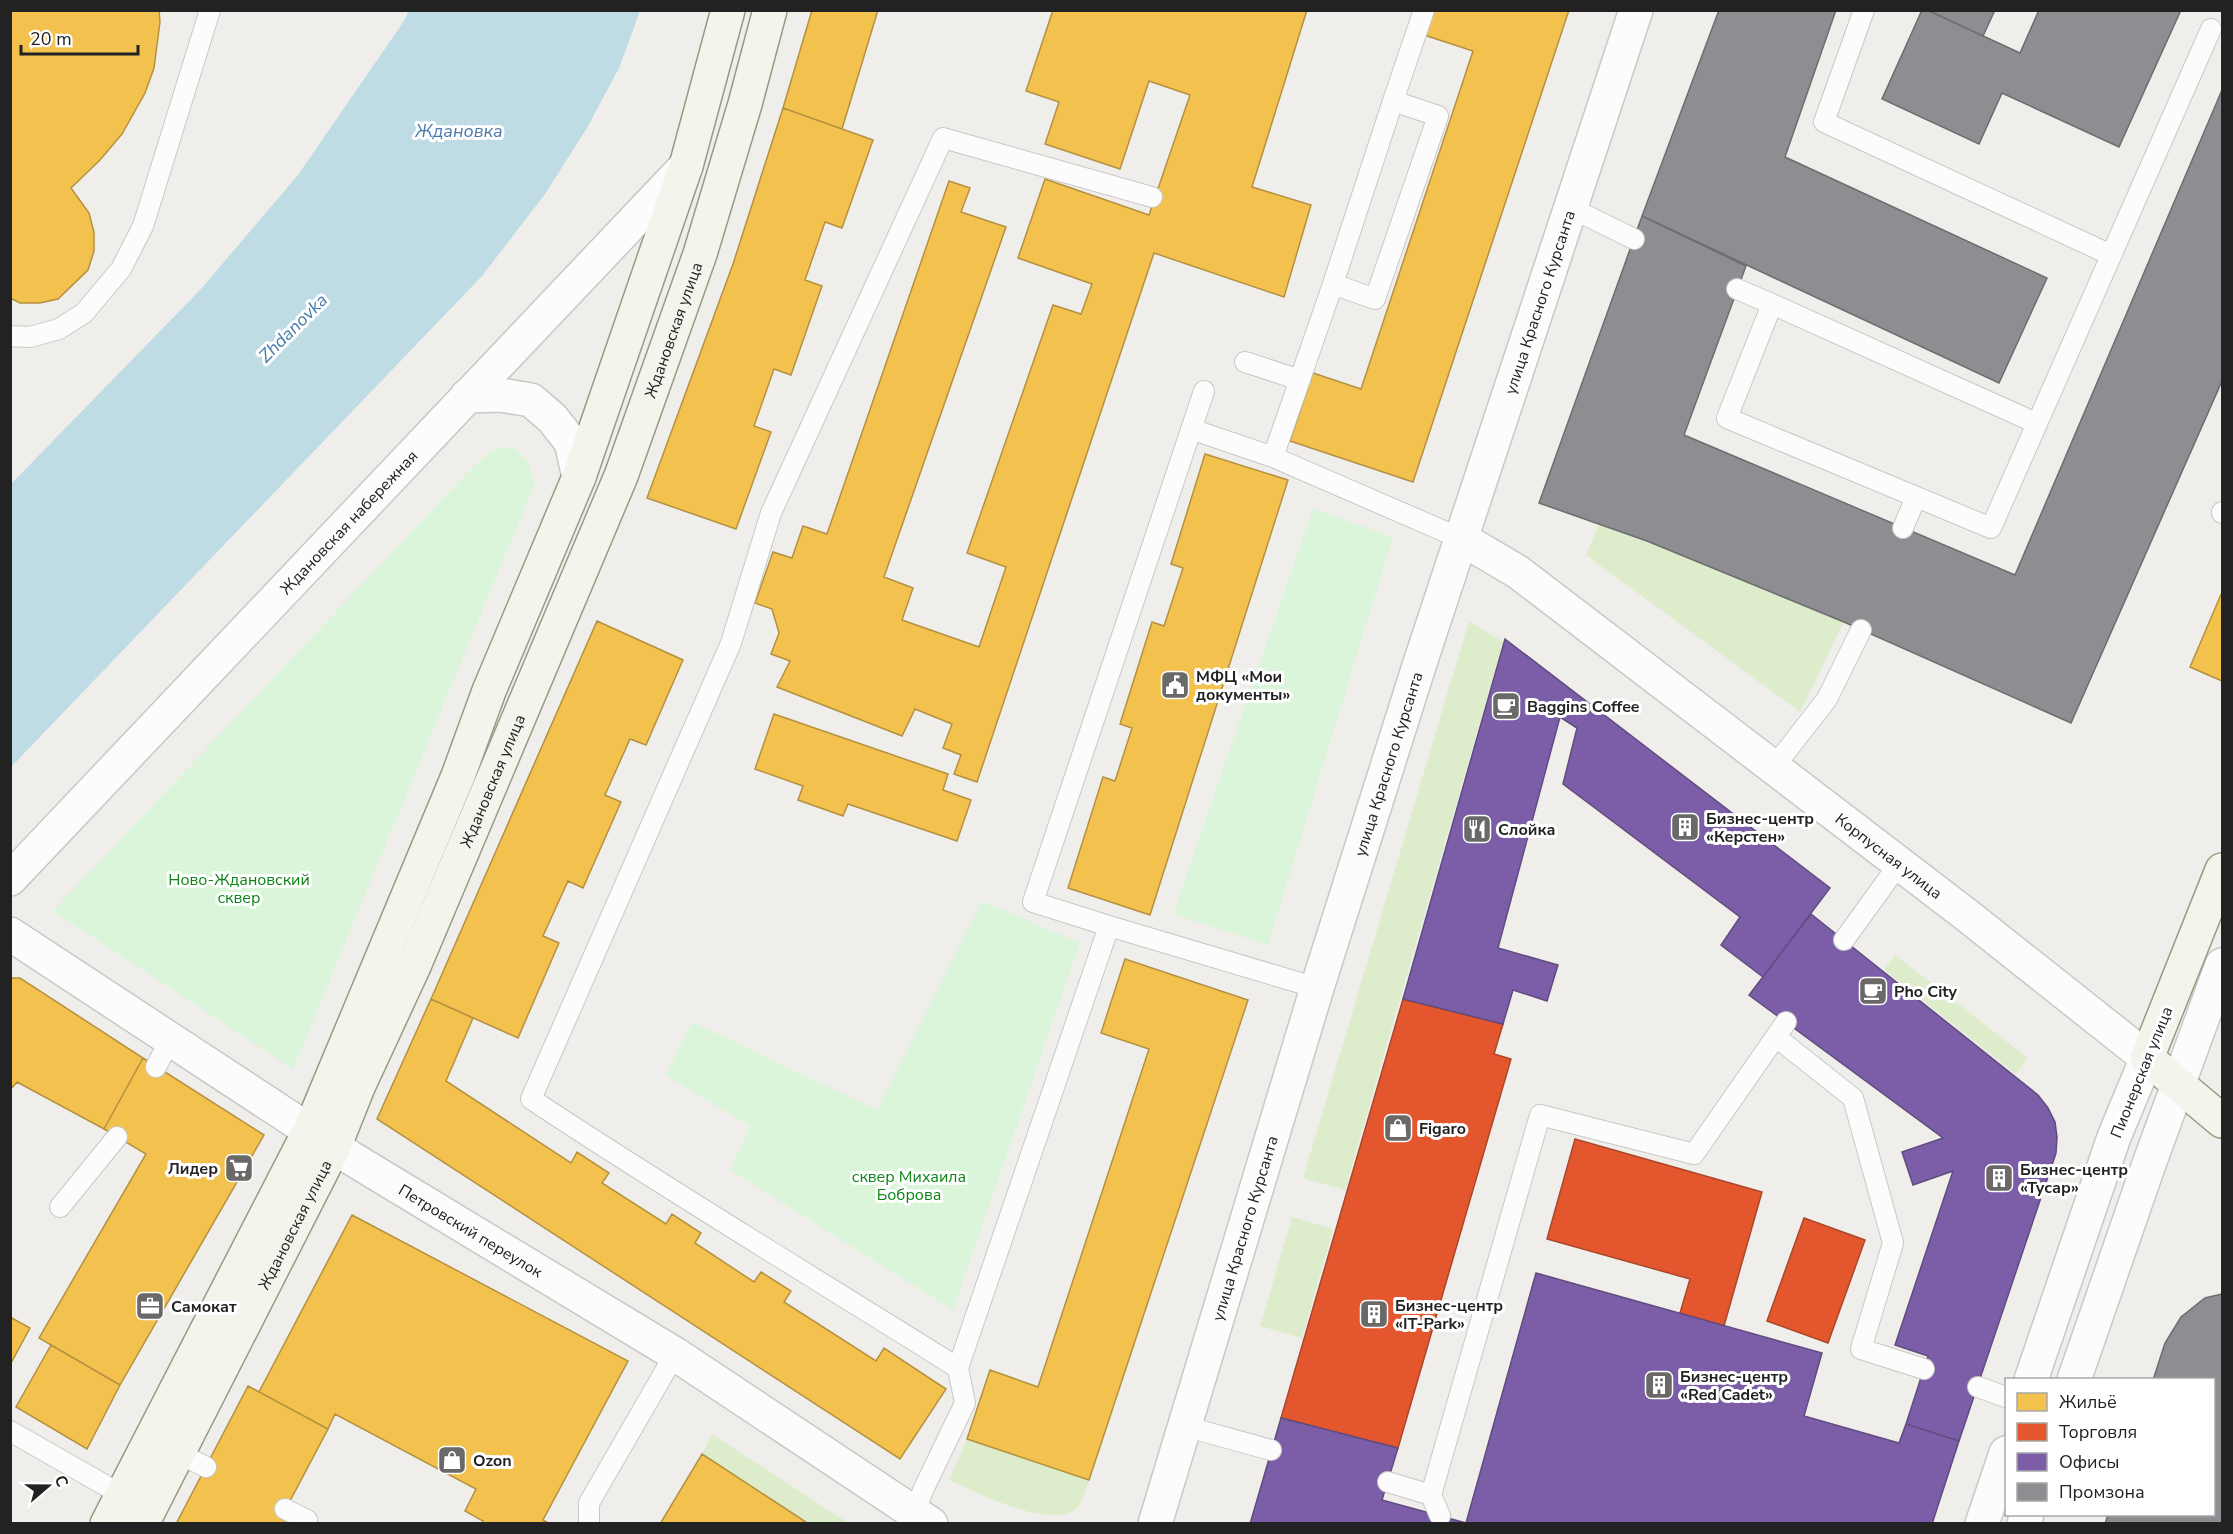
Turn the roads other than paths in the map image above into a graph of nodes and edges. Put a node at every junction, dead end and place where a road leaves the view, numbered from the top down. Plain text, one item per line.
1 (210, 10) edge
2 (728, 10) edge
3 (770, 10) edge
4 (1424, 10) edge
5 (1636, 10) edge
6 (1864, 10) edge
7 (2211, 29) dead end
8 (1393, 101) junction
9 (686, 166) junction
10 (1152, 197) dead end
11 (1571, 208) junction
12 (1634, 239) dead end
13 (2111, 255) junction
14 (1333, 284) junction
15 (1737, 289) dead end
16 (1772, 304) junction
17 (10, 336) edge
18 (1245, 362) dead end
19 (1300, 380) junction
20 (1204, 391) dead end
21 (467, 396) junction
22 (2036, 423) junction
23 (1191, 429) junction
24 (1273, 457) junction
25 (579, 477) junction
26 (1916, 497) junction
27 (1903, 528) dead end
28 (1462, 539) junction
29 (1861, 630) dead end
30 (1774, 767) junction
31 (1899, 864) junction
32 (2223, 870) edge
33 (10, 879) edge
34 (1109, 926) junction
35 (10, 934) edge
36 (1844, 940) dead end
37 (2223, 966) edge
38 (1317, 988) junction
39 (2147, 1058) junction
40 (2178, 1084) junction
41 (2223, 1121) edge
42 (117, 1137) dead end
43 (322, 1139) junction
44 (60, 1207) dead end
45 (675, 1354) junction
46 (958, 1368) junction
47 (1924, 1370) dead end
48 (2032, 1378) edge
49 (2075, 1378) edge
50 (1978, 1387) dead end
51 (2005, 1395) edge
52 (1184, 1426) junction
53 (10, 1431) edge
54 (1271, 1450) dead end
55 (2005, 1459) edge
56 (1388, 1482) dead end
57 (122, 1495) junction
58 (1431, 1495) junction
59 (285, 1509) dead end
60 (1440, 1516) dead end
61 (922, 1518) edge
62 (307, 1520) dead end
63 (107, 1524) edge
64 (142, 1524) edge
65 (589, 1524) edge
66 (1155, 1524) edge
67 (1982, 1524) edge

1 - 17 lane
2 - 9 main road, Ждановская улица
3 - 43 main road, Ждановская улица
4 - 8 lane
5 - 11 street, улица Красного Курсанта
6 - 13 lane
7 - 13 lane
8 - 14 lane
8 - 14 lane
9 - 21 street, Ждановская набережная
9 - 25 main road, Ждановская улица
10 - 46 lane
11 - 12 lane
11 - 28 street, улица Красного Курсанта
13 - 22 lane
14 - 19 lane
15 - 16 lane
16 - 22 lane
16 - 26 lane
18 - 19 lane
19 - 24 lane
20 - 23 lane
21 - 25 street
21 - 33 street, Ждановская набережная
22 - 26 lane
23 - 24 lane
23 - 34 lane
24 - 28 lane
25 - 43 main road, Ждановская улица
26 - 27 lane
28 - 30 street, Корпусная улица
28 - 38 street, улица Красного Курсанта
29 - 30 lane
30 - 31 street, Корпусная улица
31 - 36 lane
31 - 39 street, Корпусная улица
32 - 39 main road, Пионерская улица
34 - 38 lane
34 - 46 lane
35 - 43 street, Петровский переулок
37 - 40 street
38 - 52 street, улица Красного Курсанта
39 - 40 main road, Корпусная улица
39 - 48 street, Пионерская улица
40 - 41 main road, Корпусная улица
40 - 49 street
42 - 44 lane
43 - 45 street, Петровский переулок
43 - 57 main road, Ждановская улица
43 - 64 main road, Ждановская улица
45 - 61 street, Петровский переулок
45 - 65 lane
46 - 61 lane
47 - 58 lane
50 - 51 lane
52 - 54 lane
52 - 66 street, улица Красного Курсанта
53 - 57 lane
55 - 67 street
56 - 58 lane
57 - 63 main road, Ждановская улица
58 - 60 lane
59 - 62 lane

